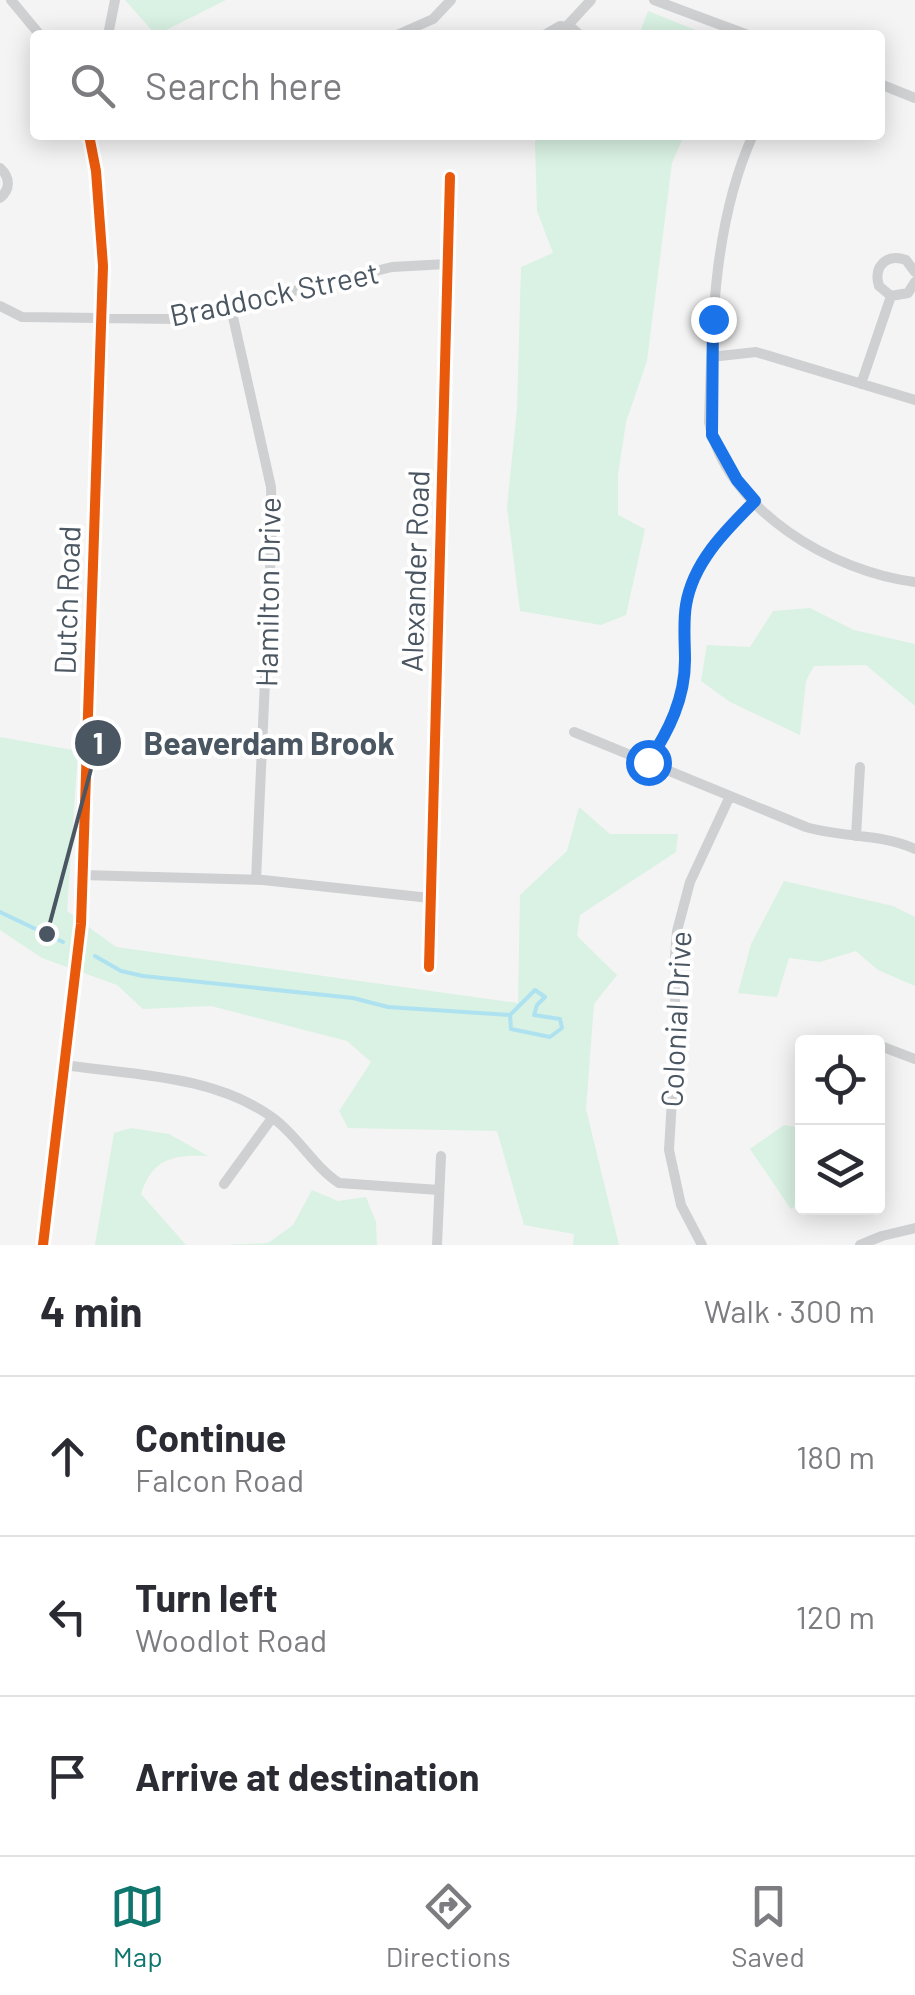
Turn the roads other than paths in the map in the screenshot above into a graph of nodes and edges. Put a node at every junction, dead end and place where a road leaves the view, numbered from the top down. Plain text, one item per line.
1 (11, 0) edge
2 (115, 0) edge
3 (451, 0) edge
4 (591, 0) edge
5 (654, 0) edge
6 (568, 26) junction
7 (36, 30) edge
8 (109, 30) edge
9 (408, 30) edge
10 (551, 30) edge
11 (573, 30) edge
12 (735, 30) edge
13 (885, 86) edge
14 (915, 98) edge
15 (90, 140) edge
16 (751, 140) edge
17 (0, 168) edge
18 (450, 177) dead end
19 (0, 198) edge
20 (447, 264) junction
21 (915, 272) edge
22 (915, 282) edge
23 (890, 296) junction
24 (0, 306) edge
25 (231, 308) junction
26 (100, 318) junction
27 (712, 357) junction
28 (861, 384) junction
29 (915, 400) edge
30 (755, 501) junction
31 (915, 582) edge
32 (574, 732) dead end
33 (648, 762) junction
34 (860, 767) dead end
35 (730, 796) junction
36 (856, 836) junction
37 (915, 848) edge
38 (82, 875) junction
39 (256, 880) junction
40 (430, 898) junction
41 (428, 967) dead end
42 (885, 1048) edge
43 (915, 1059) edge
44 (64, 1065) junction
45 (272, 1118) junction
46 (440, 1156) dead end
47 (224, 1184) dead end
48 (439, 1190) junction
49 (915, 1228) edge
50 (43, 1245) edge
51 (438, 1245) edge
52 (702, 1245) edge
53 (860, 1245) edge

1 - 7 street
2 - 8 street
3 - 9 street
4 - 6 street
5 - 12 street
6 - 10 street
6 - 11 street
13 - 14 street
15 - 26 street, Dutch Road
16 - 27 street
17 - 19 street
18 - 20 street, Alexander Road
20 - 25 street, Braddock Street
20 - 40 street, Alexander Road
21 - 23 street
22 - 23 street
23 - 28 street
24 - 26 street, Braddock Street
25 - 26 street, Braddock Street
25 - 39 street, Hamilton Drive
26 - 38 street, Dutch Road
27 - 28 street
27 - 30 street
28 - 29 street
30 - 31 street
30 - 33 street
32 - 33 street
33 - 35 street
34 - 36 street
35 - 36 street
35 - 52 street, Colonial Drive
36 - 37 street
38 - 39 street
38 - 44 street, Dutch Road
39 - 40 street
40 - 41 street, Alexander Road
42 - 43 street
44 - 45 street
44 - 50 street, Dutch Road
45 - 47 street
45 - 48 street
46 - 48 street
48 - 51 street
49 - 53 street

